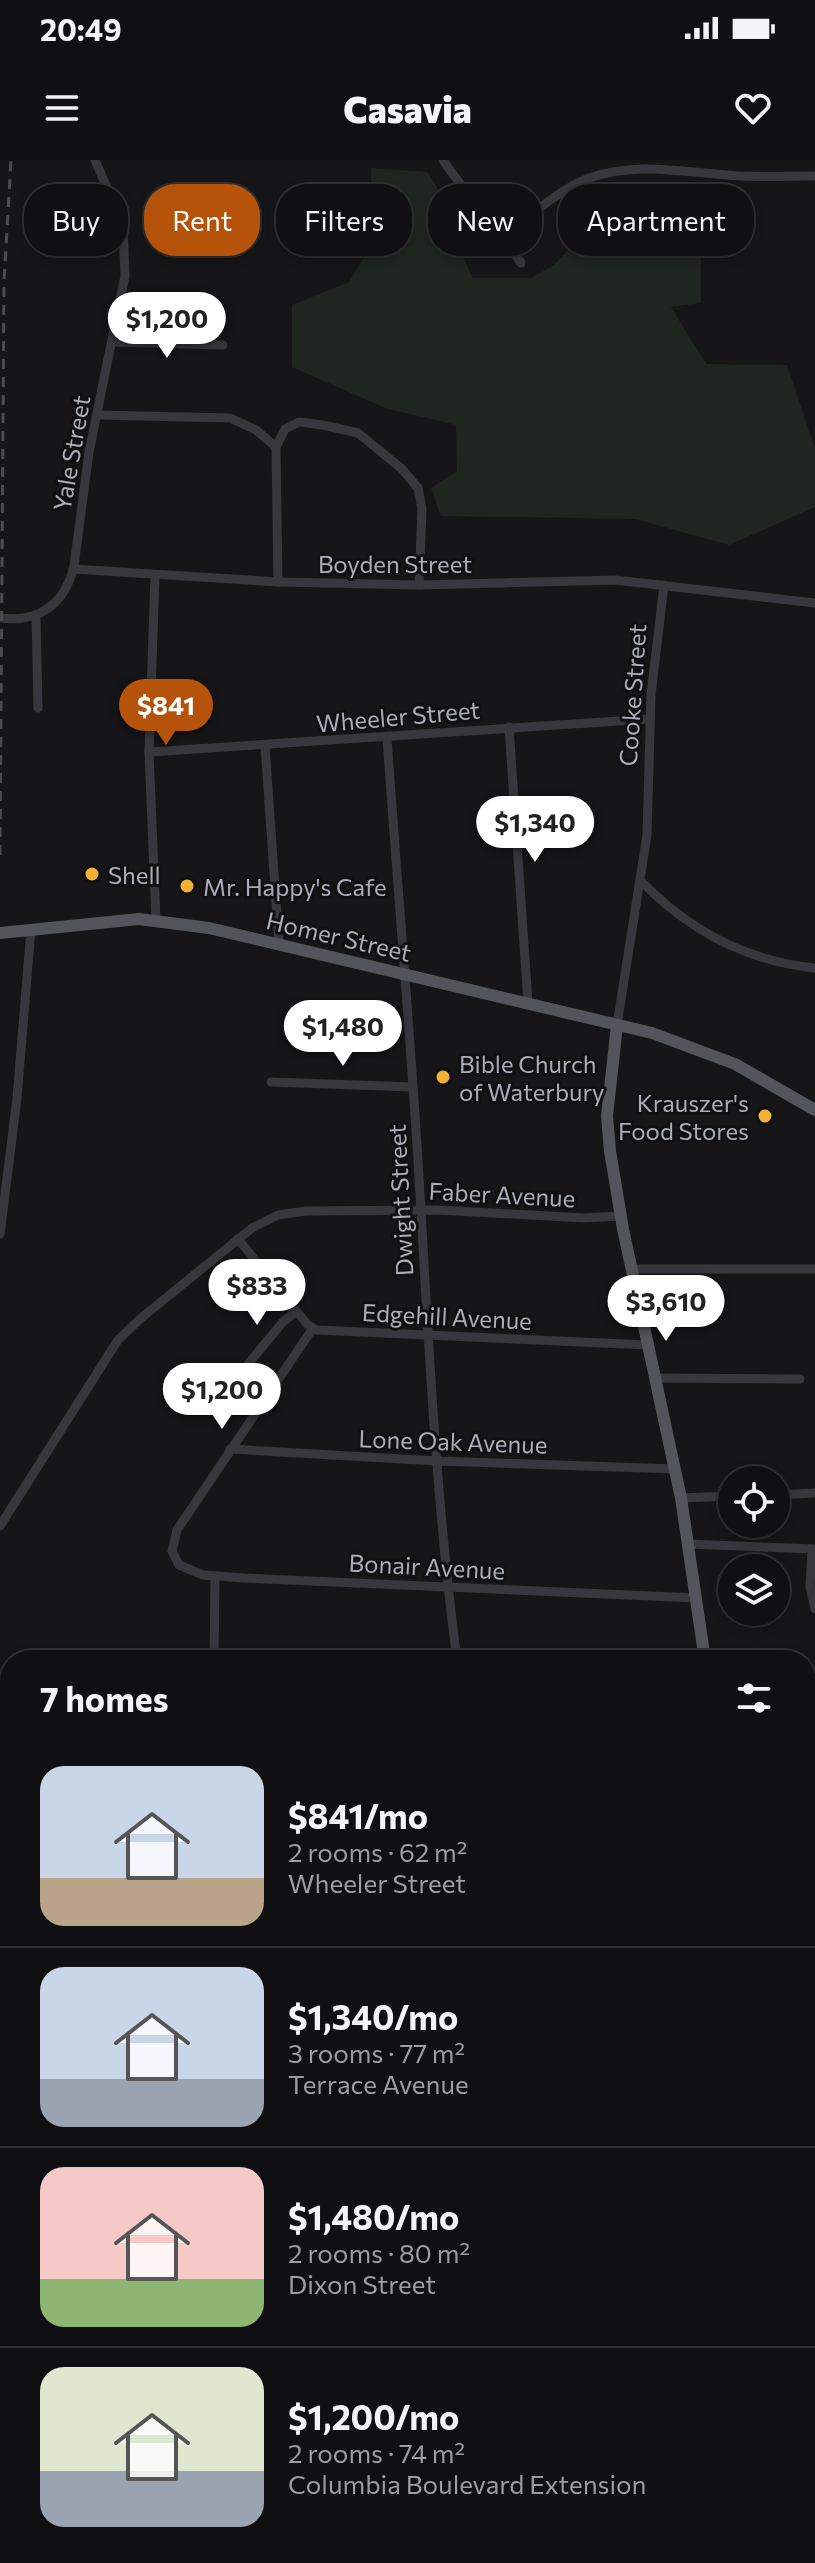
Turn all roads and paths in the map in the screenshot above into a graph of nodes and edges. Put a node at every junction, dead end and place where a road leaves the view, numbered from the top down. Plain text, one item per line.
1 (95, 160) edge
2 (443, 160) edge
3 (651, 164) edge
4 (815, 176) edge
5 (459, 184) edge
6 (542, 207) edge
7 (516, 256) edge
8 (521, 263) dead end
9 (112, 342) junction
10 (223, 345) dead end
11 (97, 415) junction
12 (276, 447) junction
13 (73, 569) junction
14 (155, 575) junction
15 (278, 582) junction
16 (419, 585) junction
17 (664, 585) junction
18 (815, 603) edge
19 (36, 616) junction
20 (0, 618) edge
21 (38, 708) dead end
22 (649, 719) junction
23 (509, 727) junction
24 (387, 738) junction
25 (265, 746) junction
26 (149, 752) junction
27 (640, 880) junction
28 (156, 920) junction
29 (31, 929) junction
30 (0, 933) edge
31 (279, 944) junction
32 (815, 968) edge
33 (403, 973) junction
34 (528, 1003) junction
35 (617, 1025) junction
36 (271, 1082) dead end
37 (413, 1087) junction
38 (815, 1110) edge
39 (421, 1210) junction
40 (620, 1216) junction
41 (0, 1234) edge
42 (238, 1239) junction
43 (631, 1269) junction
44 (815, 1269) edge
45 (296, 1311) junction
46 (313, 1328) junction
47 (428, 1336) junction
48 (648, 1345) junction
49 (244, 1369) dead end
50 (656, 1378) junction
51 (800, 1379) dead end
52 (230, 1449) junction
53 (437, 1461) junction
54 (676, 1469) junction
55 (815, 1493) edge
56 (790, 1494) edge
57 (718, 1497) edge
58 (681, 1498) junction
59 (0, 1526) edge
60 (688, 1544) junction
61 (813, 1550) edge
62 (215, 1576) junction
63 (447, 1586) junction
64 (696, 1598) junction
65 (815, 1609) edge
66 (214, 1650) edge
67 (456, 1650) edge
68 (704, 1650) edge

1 - 9 street, Yale Street
2 - 5 street
3 - 4 street
3 - 6 street
7 - 8 street
9 - 10 street
9 - 11 street, Yale Street
11 - 12 street
11 - 13 street, Yale Street
12 - 15 street
12 - 16 street
13 - 14 street, Boyden Street
13 - 19 street
14 - 15 street, Boyden Street
14 - 26 street
15 - 16 street, Boyden Street
16 - 17 street, Boyden Street
17 - 18 street, Boyden Street
17 - 22 street, Cooke Street
19 - 20 street
19 - 21 street
22 - 23 street, Wheeler Street
22 - 27 street, Cooke Street
23 - 24 street, Wheeler Street
23 - 34 street
24 - 25 street, Wheeler Street
24 - 33 street, Dwight Street
25 - 26 street, Wheeler Street
25 - 31 street
26 - 28 street
27 - 32 street
27 - 35 street, Cooke Street
28 - 29 main road, Homer Street
28 - 31 main road, Homer Street
29 - 30 main road, Homer Street
29 - 41 street
31 - 33 main road, Homer Street
33 - 34 main road, Homer Street
33 - 37 street, Dwight Street
34 - 35 main road, Homer Street
35 - 38 main road, Homer Street
35 - 40 main road, Cooke Street
36 - 37 street
37 - 39 street, Dwight Street
39 - 40 street, Faber Avenue
39 - 42 street, Faber Avenue
39 - 47 street, Dwight Street
40 - 43 main road, Cooke Street
42 - 45 street
42 - 59 street, Faber Avenue
43 - 44 street
43 - 48 main road, Cooke Street
45 - 46 street
45 - 49 street
46 - 47 street, Edgehill Avenue
46 - 52 street
47 - 48 street, Edgehill Avenue
47 - 53 street, Dwight Street
48 - 50 main road, Cooke Street
50 - 51 street
50 - 54 main road, Cooke Street
52 - 53 street, Lone Oak Avenue
52 - 62 street, Bonair Avenue
53 - 54 street, Lone Oak Avenue
53 - 63 street, Dwight Street
54 - 58 main road, Cooke Street
55 - 56 street
57 - 58 street
58 - 60 main road, Cooke Street
60 - 61 street
60 - 64 main road, Cooke Street
61 - 65 street
62 - 63 street, Bonair Avenue
62 - 66 street
63 - 64 street, Bonair Avenue
63 - 67 street, Dwight Street
64 - 68 main road, Cooke Street

